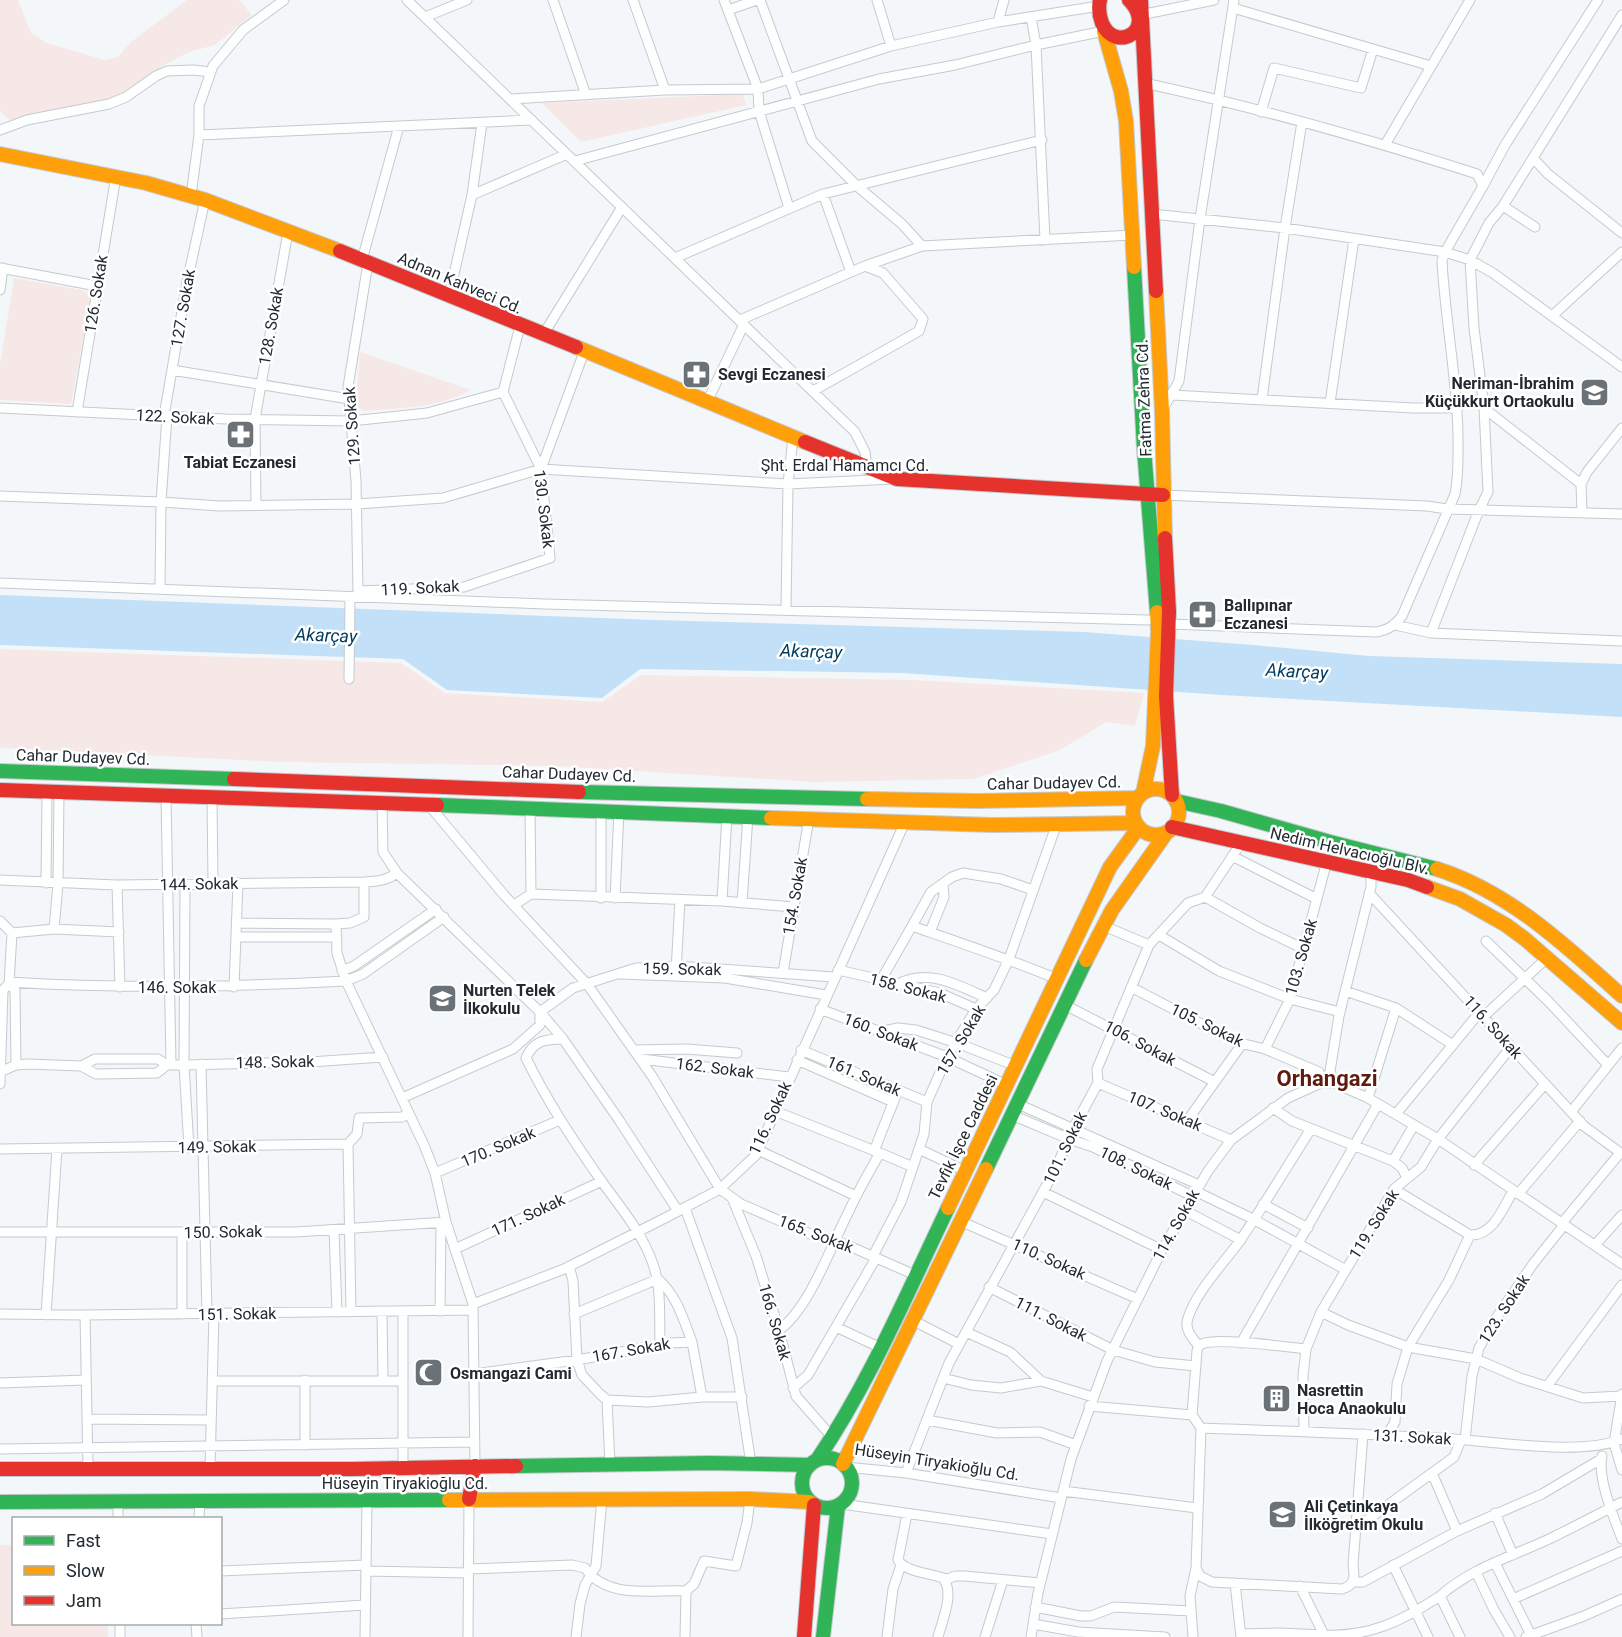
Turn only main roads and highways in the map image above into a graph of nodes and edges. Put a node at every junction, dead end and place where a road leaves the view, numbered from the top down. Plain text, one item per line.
1 (1112, 0) edge
2 (1129, 0) edge
3 (1141, 0) edge
4 (1100, 11) edge
5 (1140, 15) junction
6 (1, 152) edge
7 (897, 479) joint
8 (1149, 495) junction
9 (1164, 495) junction
10 (1166, 632) junction
11 (1161, 695) junction
12 (0, 771) edge
13 (0, 790) edge
14 (1140, 796) junction
15 (1174, 798) junction
16 (1138, 825) junction
17 (1170, 830) junction
18 (1618, 993) edge
19 (1591, 996) junction
20 (1622, 1023) edge
21 (982, 1137) junction
22 (998, 1144) junction
23 (813, 1463) junction
24 (845, 1465) junction
25 (475, 1466) junction
26 (0, 1469) edge
27 (469, 1500) junction
28 (0, 1502) edge
29 (812, 1503) junction
30 (840, 1505) junction
31 (804, 1637) edge
32 (823, 1637) edge

1 - 4 main road
2 - 5 main road
3 - 5 main road, Fatma Zehra Cd.
4 - 5 main road
4 - 8 main road, Fatma Zehra Cd.
5 - 9 main road, Fatma Zehra Cd.
6 - 7 main road, Adnan Kahveci Cd.
7 - 8 main road, Şht. Erdal Hamamcı Cd.
8 - 9 main road, Şht. Erdal Hamamcı Cd.
8 - 10 main road, Fatma Zehra Cd.
9 - 10 main road, Fatma Zehra Cd.
10 - 11 main road, Fatma Zehra Cd.
11 - 14 main road, Fatma Zehra Cd.
11 - 15 main road, Fatma Zehra Cd.
12 - 14 main road, Cahar Dudayev Cd.
13 - 16 main road
14 - 15 main road
14 - 16 main road
15 - 17 main road
15 - 18 main road, Nedim Helvacıoğlu Blv.
16 - 17 main road
16 - 21 main road, Tevfik İşce Caddesi
17 - 19 main road, Nedim Helvacıoğlu Blv.
17 - 22 main road, Tevfik İşce Caddesi
18 - 19 main road
19 - 20 main road, Nedim Helvacıoğlu Blv.
21 - 22 main road
21 - 23 main road, Tevfik İşce Caddesi
22 - 24 main road, Tevfik İşce Caddesi
23 - 24 main road, Hüseyin Tiryakioğlu Cd.
23 - 25 main road, Hüseyin Tiryakioğlu Cd.
23 - 29 main road
24 - 30 main road
25 - 26 main road, Hüseyin Tiryakioğlu Cd.
25 - 27 main road
27 - 28 main road, Hüseyin Tiryakioğlu Cd.
27 - 29 main road, Hüseyin Tiryakioğlu Cd.
29 - 30 main road, Hüseyin Tiryakioğlu Cd.
29 - 31 main road
30 - 32 main road

